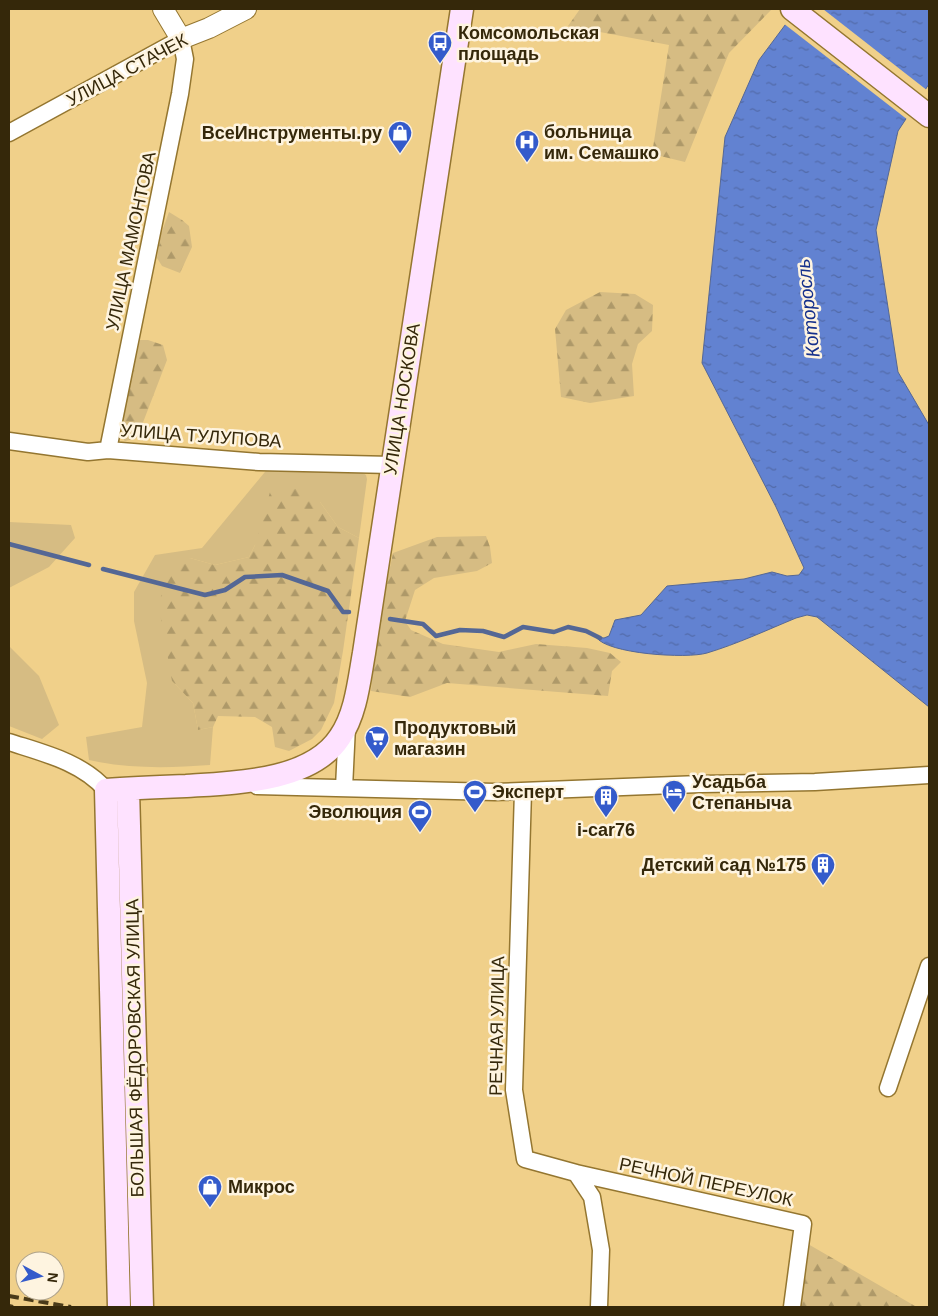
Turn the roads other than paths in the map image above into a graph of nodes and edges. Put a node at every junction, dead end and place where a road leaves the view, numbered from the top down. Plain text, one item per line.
1 (163, 9) edge
2 (246, 9) edge
3 (462, 9) edge
4 (792, 9) edge
5 (181, 39) junction
6 (929, 116) edge
7 (9, 133) edge
8 (9, 441) edge
9 (108, 450) junction
10 (392, 465) junction
11 (349, 719) junction
12 (9, 742) edge
13 (929, 775) edge
14 (301, 778) junction
15 (344, 788) junction
16 (128, 789) junction
17 (106, 790) junction
18 (523, 791) junction
19 (929, 966) edge
20 (888, 1088) dead end
21 (576, 1174) junction
22 (119, 1307) edge
23 (142, 1307) edge
24 (599, 1307) edge
25 (792, 1307) edge

1 - 5 street
2 - 5 street, УЛИЦА СТАЧЕК
3 - 10 main road, УЛИЦА НОСКОВА
4 - 6 main road
5 - 7 street, УЛИЦА СТАЧЕК
5 - 9 street, УЛИЦА МАМОНТОВА
8 - 9 street, УЛИЦА ТУЛУПОВА
9 - 10 street, УЛИЦА ТУЛУПОВА
10 - 11 main road, УЛИЦА НОСКОВА
11 - 14 main road
11 - 15 street, УЛИЦА НОСКОВА
12 - 17 street
13 - 18 street
14 - 15 street
14 - 16 main road
15 - 18 street
16 - 17 main road
16 - 23 main road, БОЛЬШАЯ ФЁДОРОВСКАЯ УЛИЦА
17 - 22 main road, БОЛЬШАЯ ФЁДОРОВСКАЯ УЛИЦА
18 - 21 street, РЕЧНАЯ УЛИЦА
19 - 20 street
21 - 24 street
21 - 25 street, РЕЧНОЙ ПЕРЕУЛОК

